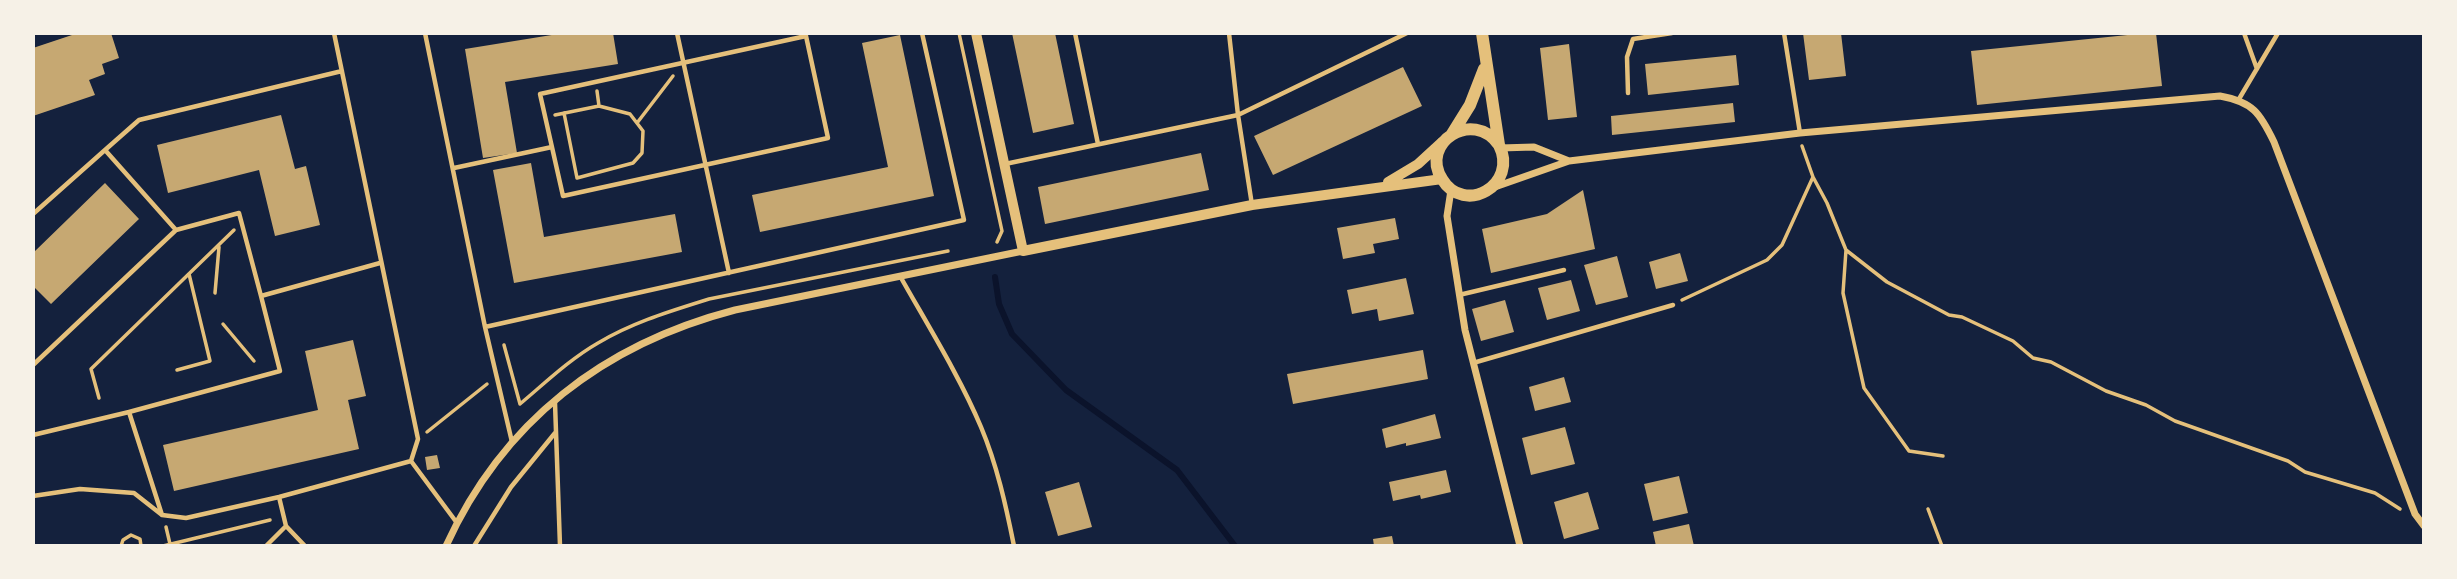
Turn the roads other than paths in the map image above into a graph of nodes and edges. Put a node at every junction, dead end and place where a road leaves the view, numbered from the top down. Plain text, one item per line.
1 (334, 33) edge
2 (425, 33) edge
3 (677, 33) edge
4 (922, 33) edge
5 (976, 33) edge
6 (1075, 33) edge
7 (1229, 33) edge
8 (1407, 33) edge
9 (1482, 33) edge
10 (1672, 33) edge
11 (1784, 33) edge
12 (2244, 33) edge
13 (2278, 33) edge
14 (805, 35) edge
15 (683, 63) junction
16 (1485, 65) junction
17 (2257, 69) junction
18 (342, 71) junction
19 (1628, 93) dead end
20 (2239, 99) junction
21 (1238, 115) junction
22 (1800, 133) junction
23 (1448, 137) junction
24 (1098, 144) junction
25 (1499, 146) junction
26 (552, 147) junction
27 (104, 150) junction
28 (1569, 161) junction
29 (705, 165) junction
30 (1003, 165) junction
31 (454, 168) junction
32 (1442, 179) junction
33 (1376, 188) junction
34 (1451, 190) junction
35 (1489, 190) junction
36 (1252, 205) junction
37 (33, 214) edge
38 (176, 230) junction
39 (1023, 251) junction
40 (380, 263) junction
41 (1564, 270) dead end
42 (729, 273) junction
43 (900, 276) junction
44 (1459, 295) junction
45 (261, 296) junction
46 (1673, 304) road end
47 (485, 327) junction
48 (1473, 363) junction
49 (33, 365) edge
50 (554, 399) junction
51 (129, 412) junction
52 (556, 433) junction
53 (33, 436) edge
54 (512, 443) junction
55 (411, 461) junction
56 (33, 496) edge
57 (279, 498) junction
58 (163, 515) junction
59 (457, 523) junction
60 (286, 526) junction
61 (2424, 526) edge
62 (266, 546) edge
63 (305, 546) edge
64 (446, 546) edge
65 (474, 546) edge
66 (560, 546) edge
67 (1014, 546) edge
68 (1520, 546) edge

1 - 18 lane
2 - 31 lane
3 - 15 lane
4 - 42 lane
5 - 30 street
6 - 24 lane
7 - 21 lane
8 - 21 lane
9 - 16 main road
10 - 19 lane
11 - 22 lane
12 - 17 lane
13 - 17 lane
14 - 15 lane
14 - 29 lane
15 - 26 lane
15 - 29 lane
16 - 23 main road
16 - 25 main road
17 - 20 lane
18 - 27 lane
18 - 40 lane
20 - 22 street
20 - 61 street
21 - 24 lane
21 - 36 lane
22 - 28 street
23 - 25 main road
23 - 32 main road
23 - 33 street
24 - 30 lane
25 - 28 street
25 - 35 main road
26 - 29 lane
26 - 31 lane
27 - 37 lane
27 - 38 lane
28 - 35 street
29 - 42 lane
30 - 39 street
31 - 47 lane
32 - 33 street
32 - 34 main road
33 - 36 street
34 - 35 main road
34 - 44 street
36 - 39 street
38 - 45 lane
38 - 49 lane
39 - 43 street
40 - 45 lane
40 - 55 lane
41 - 44 lane
42 - 47 lane
43 - 50 street
43 - 67 lane
44 - 48 street
45 - 51 lane
46 - 48 lane
47 - 54 lane
48 - 68 street
50 - 52 lane
50 - 54 street
51 - 53 lane
51 - 58 lane
52 - 65 lane
52 - 66 lane
54 - 59 street
55 - 57 lane
55 - 59 lane
56 - 58 lane
57 - 58 lane
57 - 60 lane
59 - 64 street
60 - 62 lane
60 - 63 lane

